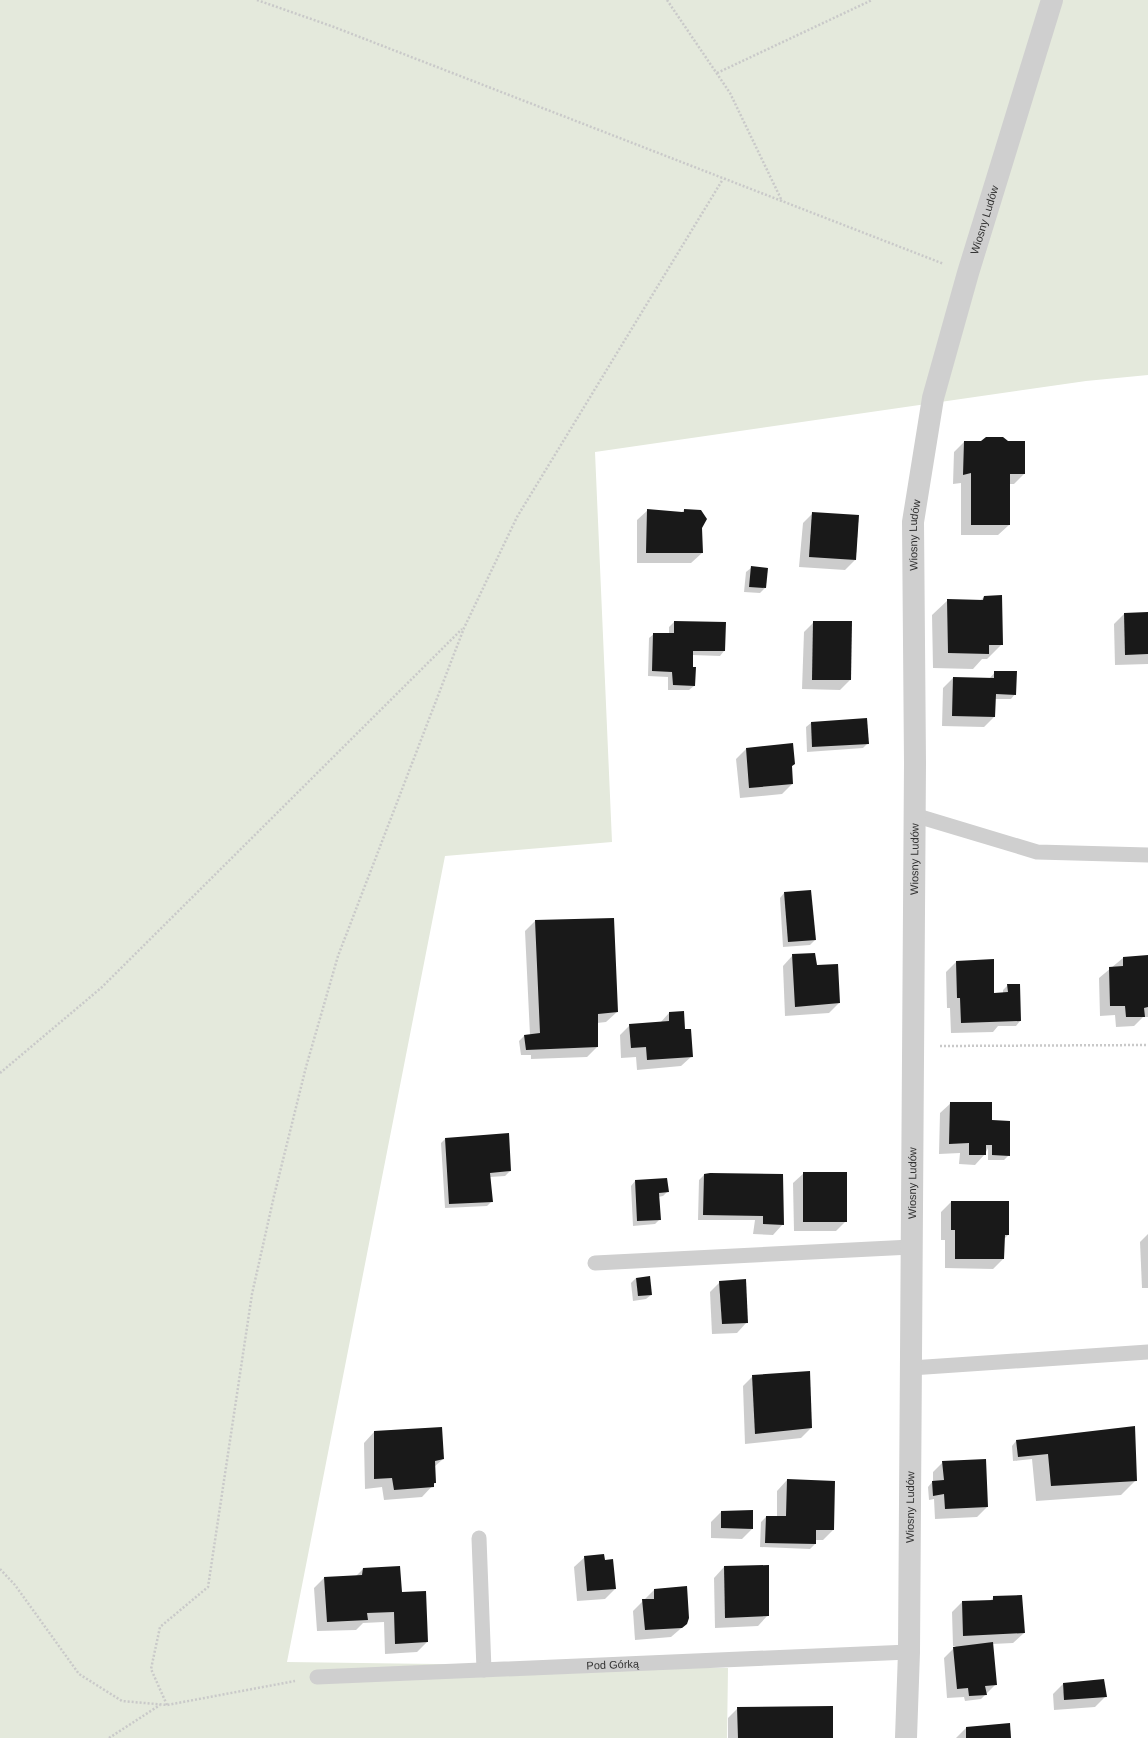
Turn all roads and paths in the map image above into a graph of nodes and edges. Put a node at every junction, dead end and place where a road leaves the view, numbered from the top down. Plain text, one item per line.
1 (257, 0) edge
2 (667, 0) edge
3 (872, 0) edge
4 (1052, 0) edge
5 (717, 73) junction
6 (723, 179) junction
7 (782, 201) junction
8 (968, 273) junction
9 (464, 628) junction
10 (914, 815) junction
11 (1148, 855) edge
12 (1148, 1045) edge
13 (912, 1054) junction
14 (0, 1073) edge
15 (911, 1247) junction
16 (595, 1263) dead end
17 (1148, 1352) edge
18 (911, 1368) junction
19 (479, 1538) dead end
20 (0, 1569) edge
21 (910, 1652) junction
22 (484, 1670) junction
23 (317, 1677) joint
24 (160, 1705) junction
25 (167, 1705) junction
26 (109, 1738) edge
27 (906, 1738) edge

1 - 6 path
2 - 5 path
3 - 5 path
4 - 8 street, Wiosny Ludów
5 - 7 path
6 - 7 path
6 - 9 path
7 - 8 path
8 - 10 street, Wiosny Ludów
9 - 14 path
9 - 25 path
10 - 11 lane
10 - 13 street, Wiosny Ludów
12 - 13 path
13 - 15 street, Wiosny Ludów
15 - 16 lane
15 - 18 street, Wiosny Ludów
17 - 18 lane
18 - 21 street, Wiosny Ludów
19 - 22 lane
20 - 24 path
21 - 22 lane, Pod Górką
21 - 27 street, Wiosny Ludów
22 - 23 lane, Pod Górką
23 - 25 path
24 - 25 path
24 - 26 path

